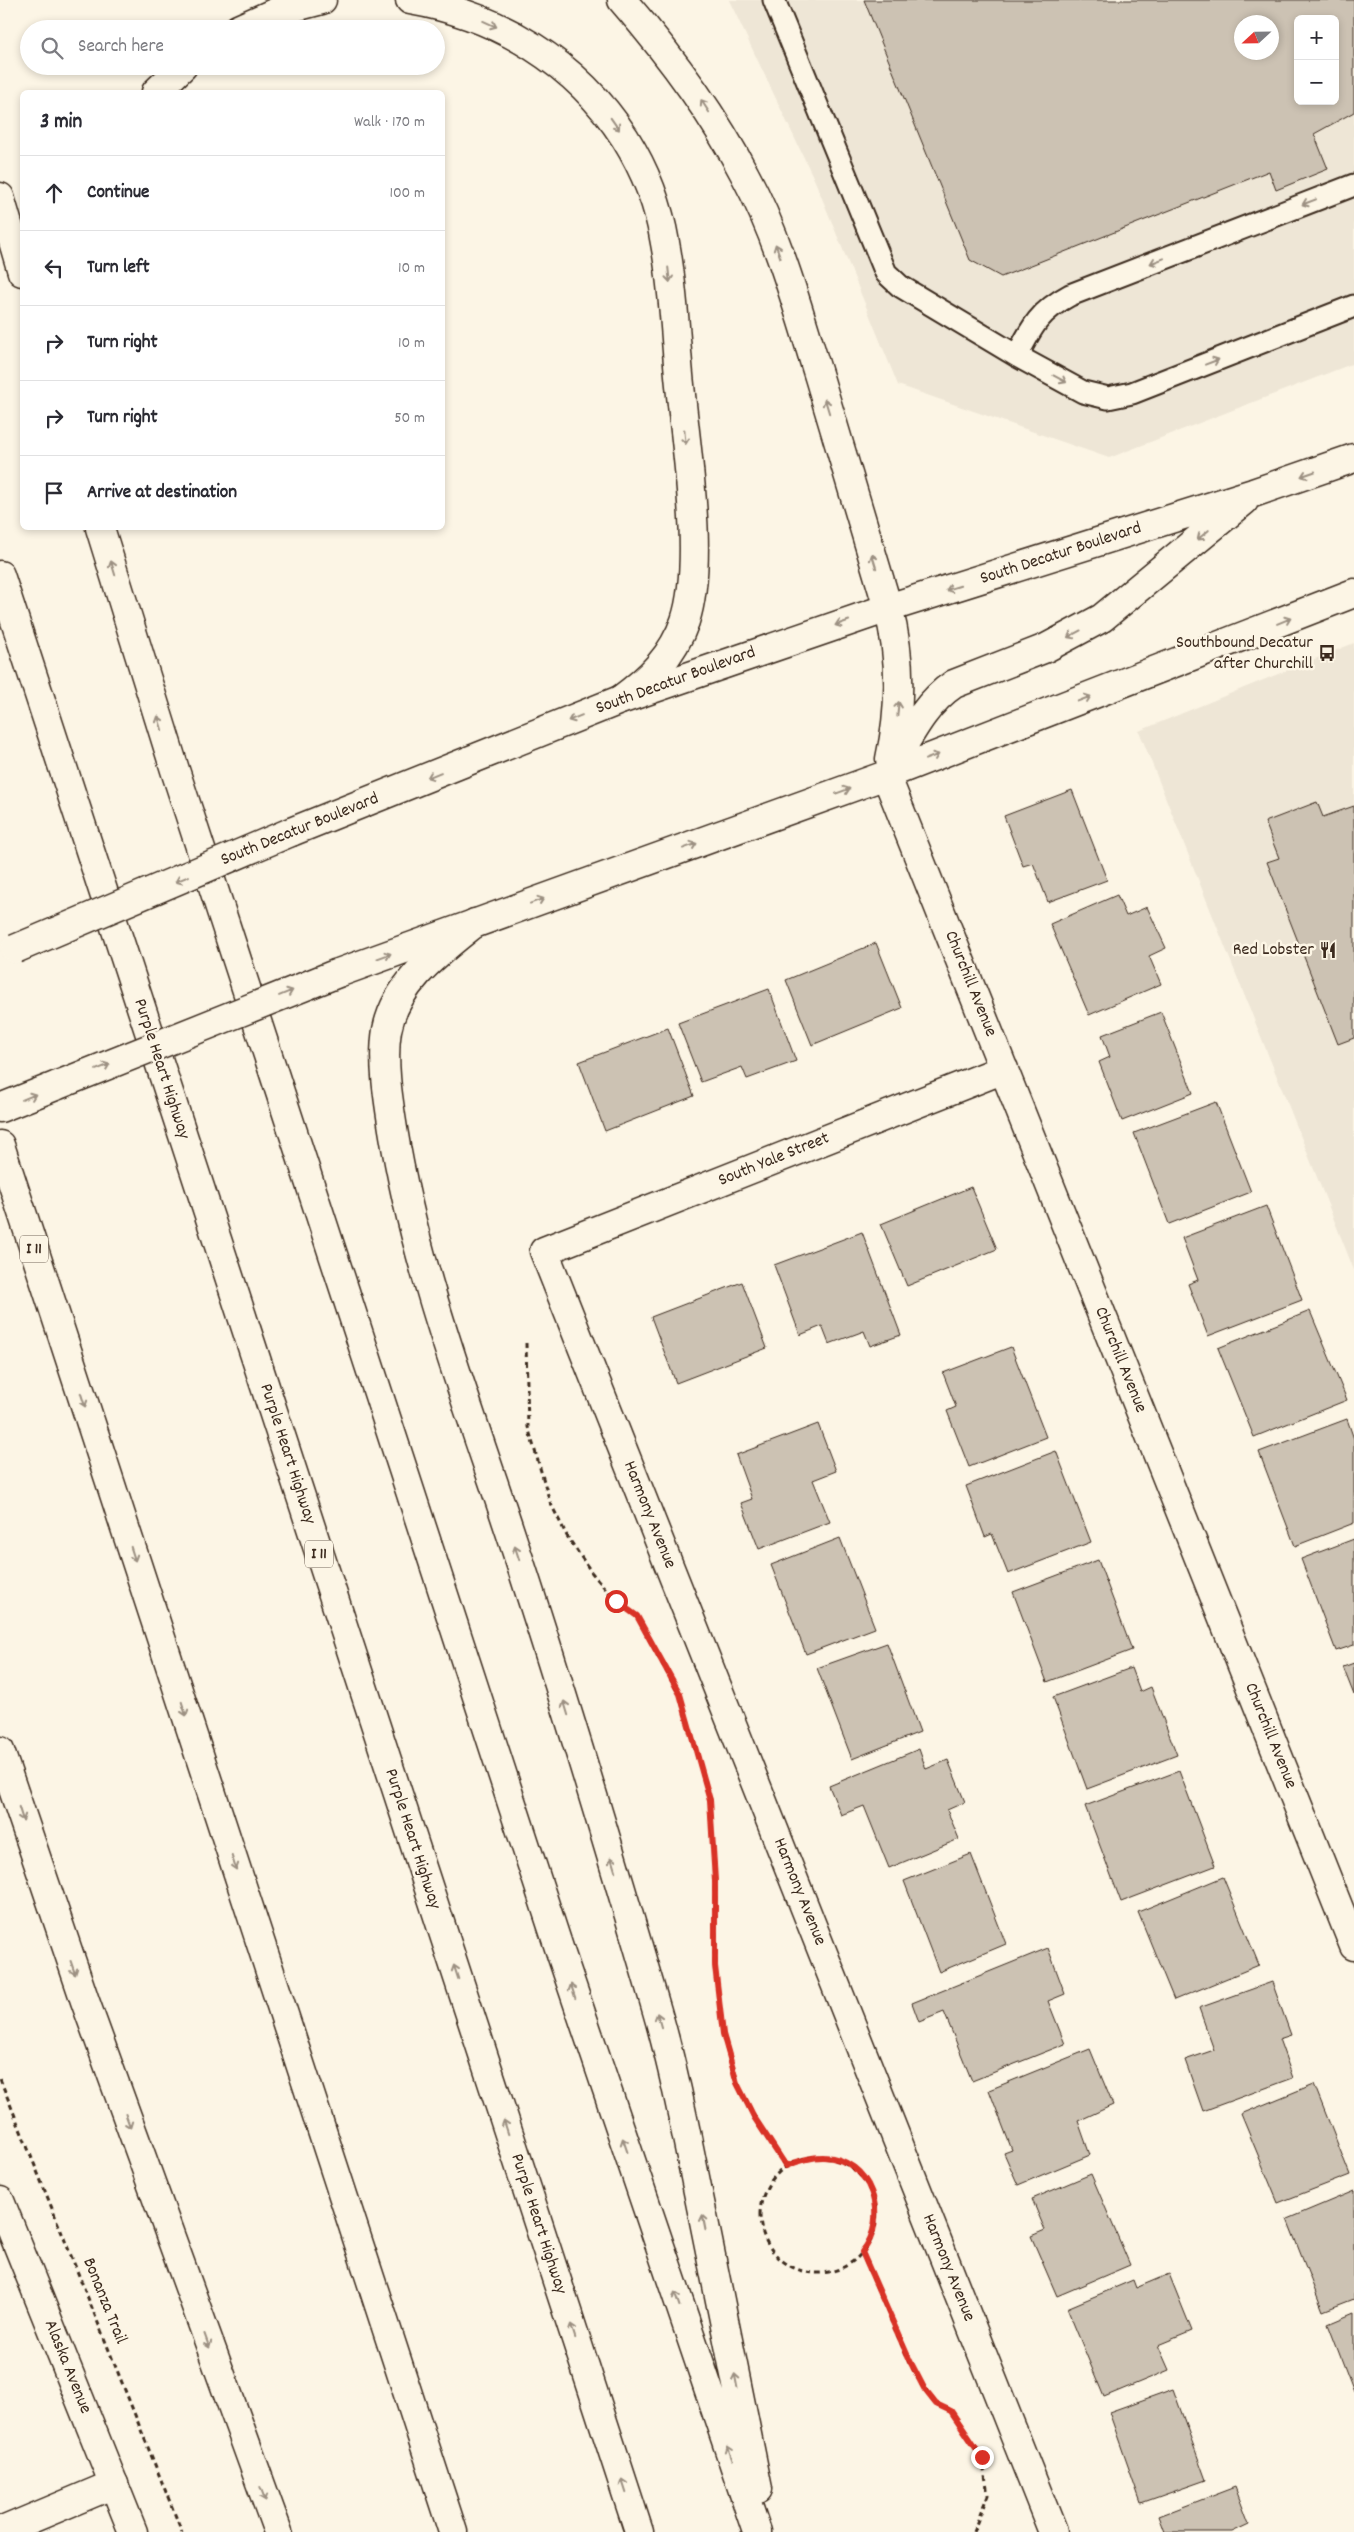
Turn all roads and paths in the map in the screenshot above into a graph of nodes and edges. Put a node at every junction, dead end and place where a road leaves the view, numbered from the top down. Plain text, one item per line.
1 (322, 0) edge
2 (410, 0) edge
3 (622, 0) edge
4 (774, 0) edge
5 (258, 20) edge
6 (174, 75) edge
7 (158, 90) edge
8 (1354, 185) edge
9 (0, 197) edge
10 (20, 265) edge
11 (1354, 306) edge
12 (1017, 356) junction
13 (1354, 458) edge
14 (1253, 493) junction
15 (101, 530) edge
16 (0, 575) edge
17 (1354, 593) edge
18 (888, 608) junction
19 (620, 700) junction
20 (886, 775) junction
21 (475, 923) junction
22 (8, 952) edge
23 (1004, 1069) junction
24 (0, 1108) edge
25 (0, 1145) edge
26 (0, 1180) edge
27 (544, 1251) joint
28 (526, 1343) dead end
29 (68, 1354) junction
30 (0, 1751) edge
31 (1354, 1946) edge
32 (0, 2079) edge
33 (786, 2166) junction
34 (0, 2201) edge
35 (862, 2252) junction
36 (114, 2484) junction
37 (0, 2532) edge
38 (133, 2532) edge
39 (182, 2532) edge
40 (278, 2532) edge
41 (453, 2532) edge
42 (639, 2532) edge
43 (757, 2532) edge
44 (766, 2532) edge
45 (974, 2532) edge
46 (1053, 2532) edge

1 - 5 main road
2 -> 19 main road
18 -> 3 main road
4 - 12 lane
6 - 7 main road
8 -> 12 lane
9 - 10 main road
12 -> 11 lane
13 -> 14 main road, South Decatur Boulevard
14 -> 18 main road, South Decatur Boulevard
14 -> 20 main road
43 -> 15 main road
42 -> 16 main road, Purple Heart Highway / I 11
20 -> 17 main road
18 -> 19 main road, South Decatur Boulevard
20 -> 18 main road
19 -> 22 main road, South Decatur Boulevard, bridge
21 -> 20 main road
20 - 23 main road, Churchill Avenue
24 -> 21 main road, bridge
44 -> 21 main road
23 - 27 main road, South Yale Street
23 - 31 main road, Churchill Avenue
25 - 29 main road, I 11
26 - 29 main road
27 - 46 main road, Harmony Avenue
28 - 33 path
29 -> 41 main road, I 11
30 -> 40 main road
32 - 39 path, Bonanza Trail
33 - 35 path
33 - 35 path
34 - 36 main road, Alaska Avenue
35 - 45 path
36 - 37 main road
36 - 38 main road, Alaska Avenue

